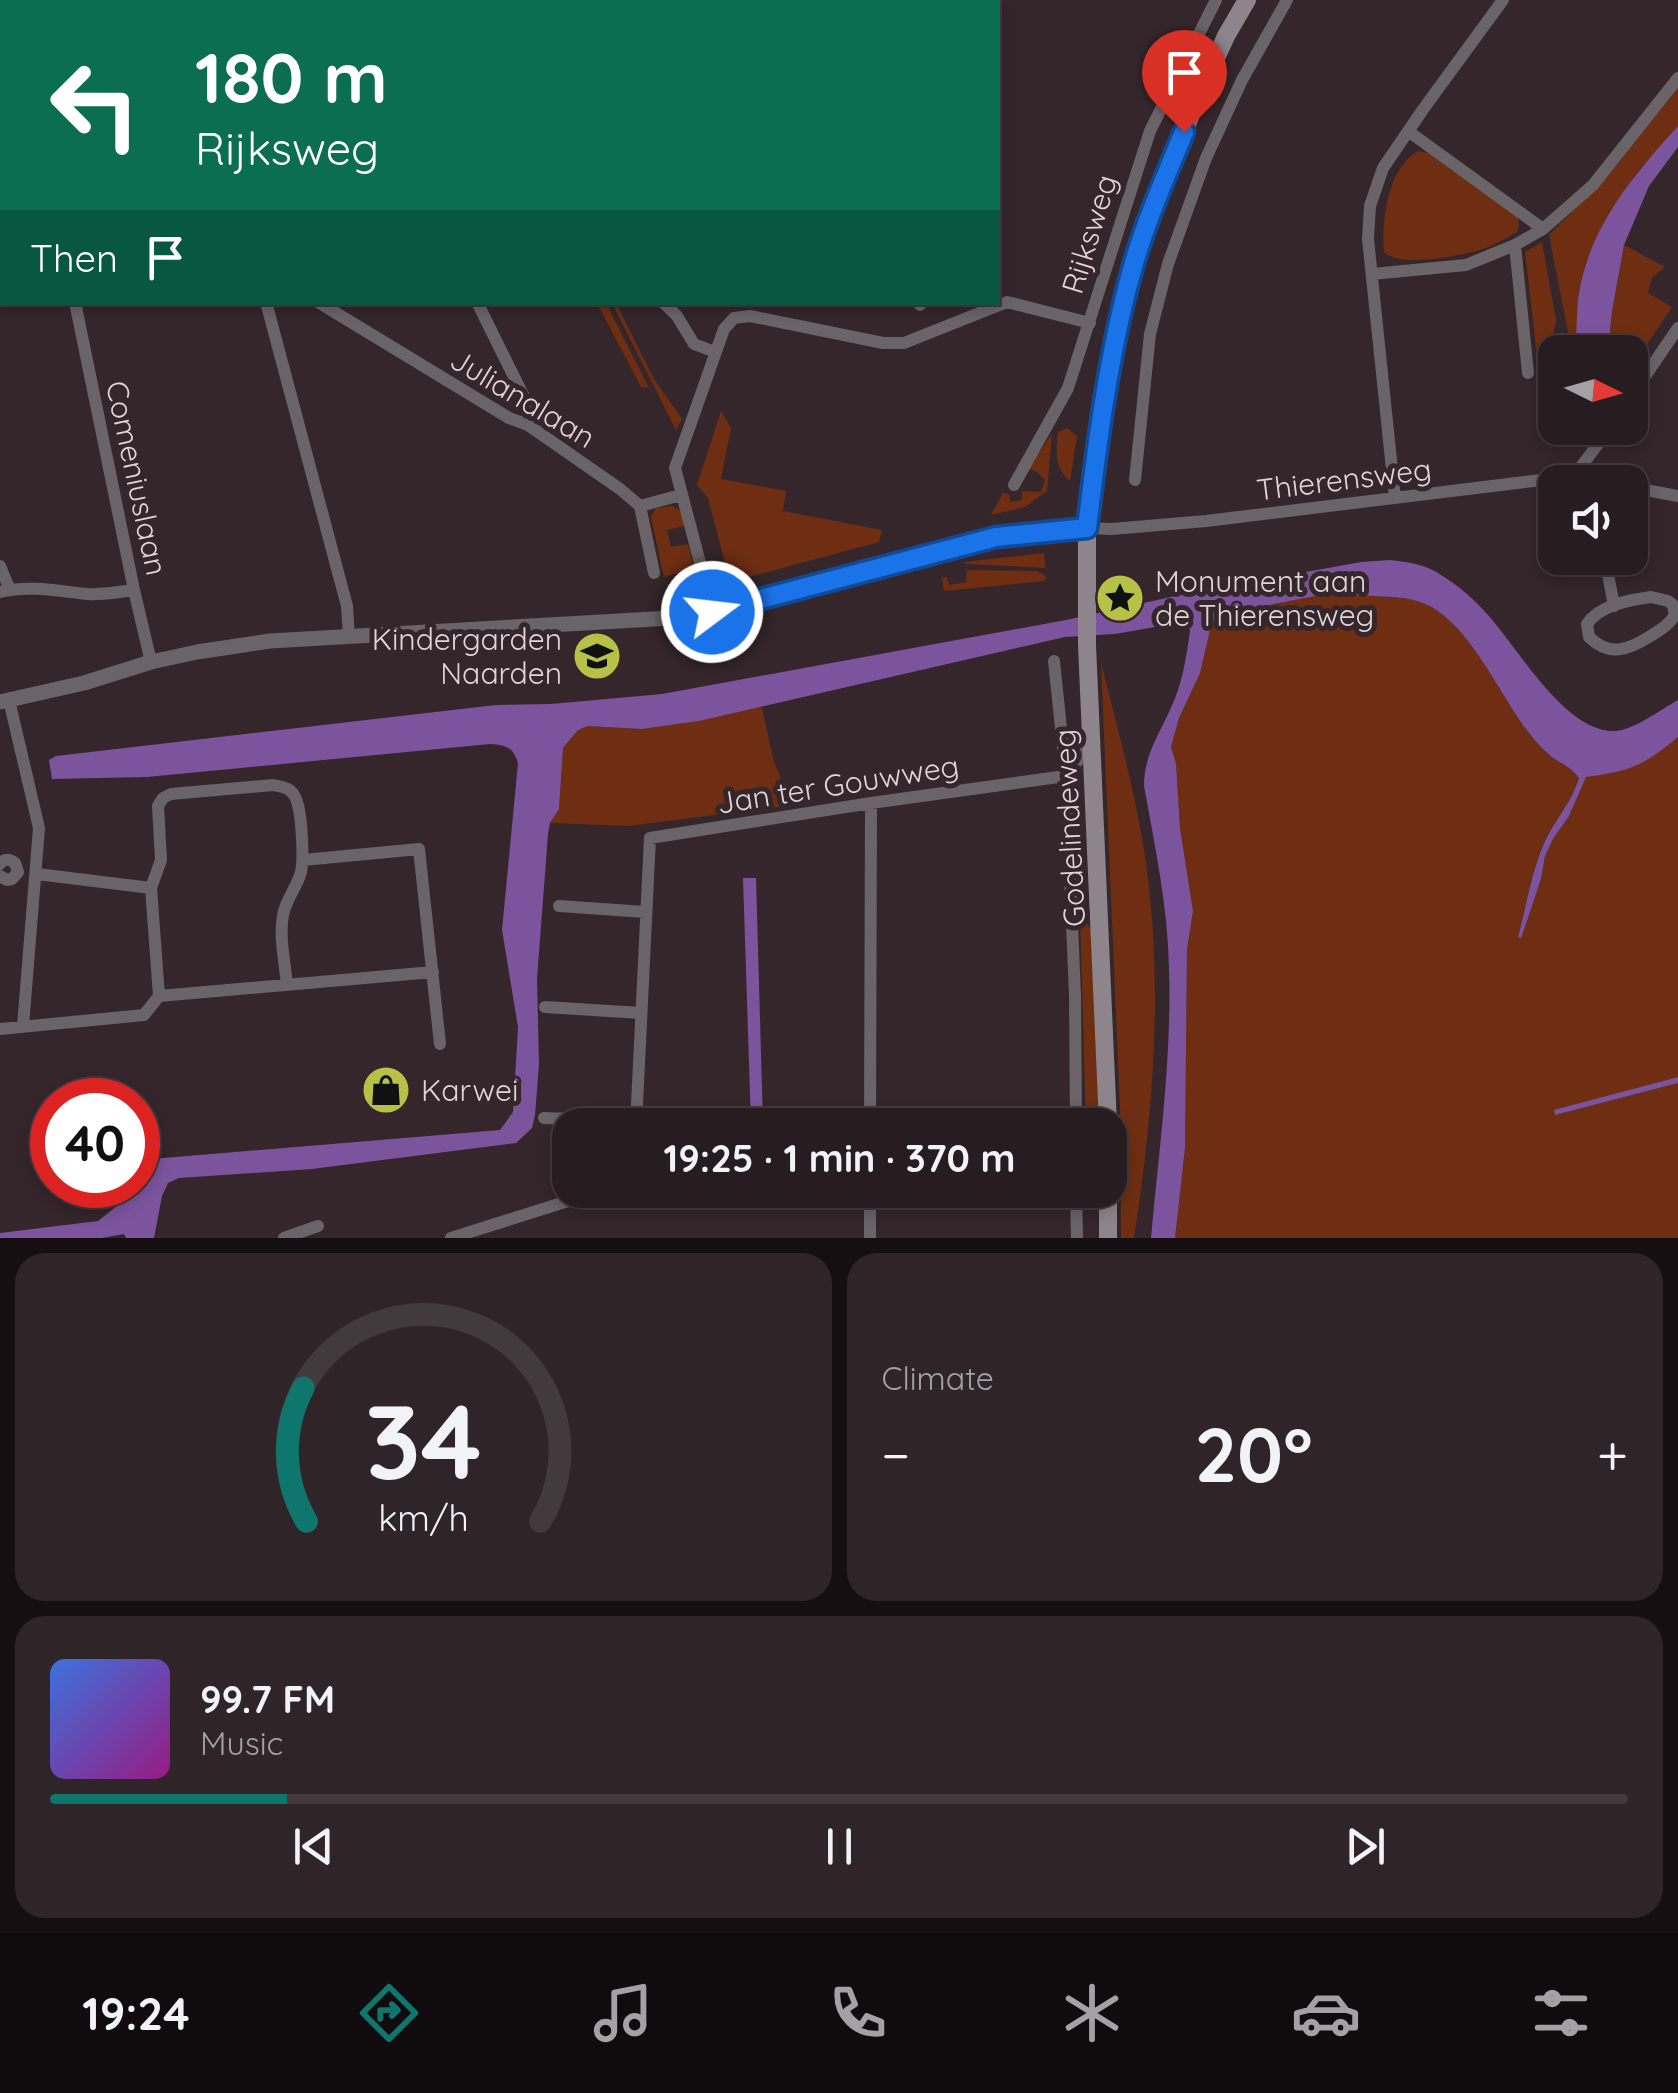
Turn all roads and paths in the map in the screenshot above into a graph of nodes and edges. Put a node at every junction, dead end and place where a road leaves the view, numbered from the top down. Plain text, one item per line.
1 (1216, 0) edge
2 (1247, 0) edge
3 (1288, 0) edge
4 (1503, 0) edge
5 (1678, 78) edge
6 (1408, 132) junction
7 (1543, 229) junction
8 (1516, 245) junction
9 (1372, 274) junction
10 (77, 305) edge
11 (267, 305) edge
12 (323, 305) edge
13 (478, 305) edge
14 (666, 305) edge
15 (999, 305) edge
16 (1000, 305) edge
17 (1090, 323) junction
18 (1678, 328) edge
19 (715, 352) junction
20 (1648, 372) edge
21 (1528, 373) dead end
22 (528, 425) junction
23 (1135, 480) dead end
24 (1538, 483) edge
25 (1014, 485) dead end
26 (1648, 490) edge
27 (681, 494) junction
28 (1678, 496) edge
29 (1395, 498) junction
30 (640, 506) junction
31 (1087, 528) junction
32 (0, 566) edge
33 (654, 572) dead end
34 (1608, 575) edge
35 (134, 590) junction
36 (5, 591) edge
37 (1614, 606) junction
38 (712, 612) junction
39 (349, 636) junction
40 (1054, 661) dead end
41 (151, 662) junction
42 (5, 701) edge
43 (1092, 742) junction
44 (1066, 776) junction
45 (871, 803) junction
46 (303, 860) junction
47 (0, 864) edge
48 (37, 874) junction
49 (0, 876) edge
50 (151, 888) junction
51 (559, 906) dead end
52 (645, 912) junction
53 (434, 972) junction
54 (288, 985) junction
55 (159, 996) junction
56 (545, 1007) dead end
57 (641, 1013) junction
58 (23, 1026) junction
59 (0, 1030) edge
60 (440, 1044) dead end
61 (637, 1108) edge
62 (870, 1108) edge
63 (1076, 1108) edge
64 (1107, 1108) edge
65 (544, 1118) dead end
66 (552, 1118) edge
67 (552, 1206) edge
68 (870, 1208) edge
69 (1076, 1208) edge
70 (1108, 1208) edge
71 (318, 1226) dead end
72 (284, 1238) edge
73 (451, 1238) edge
74 (870, 1238) edge
75 (1076, 1238) edge
76 (1108, 1238) edge

1 - 17 street, Rijksweg
2 - 31 main road, Rijksweg
3 - 23 street
4 - 6 street
5 - 7 street
6 - 7 street
6 - 9 street
7 - 8 street
8 - 9 street
8 - 21 street
9 - 29 street
10 - 35 street, Comeniuslaan
11 - 39 street
12 - 22 street, Julianalaan
13 - 22 street
14 - 19 street
15 - 19 street
16 - 17 street
17 - 25 street, Rijksweg
18 - 20 street
19 - 27 street
22 - 30 street, Julianalaan
24 - 29 street, Thierensweg
26 - 28 street
27 - 30 street
27 - 38 street
29 - 31 street, Thierensweg
30 - 33 street
31 - 38 street
31 - 43 main road, Godelindeweg
32 - 36 street
34 - 37 street
35 - 36 street
35 - 41 street, Comeniuslaan
37 - 37 street
38 - 39 street
39 - 41 street
40 - 44 street, Godelindeweg
41 - 42 street
42 - 48 street
43 - 44 street
43 - 64 main road, Godelindeweg
44 - 45 street, Jan ter Gouwweg
44 - 63 street, Godelindeweg
45 - 52 street, Jan ter Gouwweg
45 - 62 street
46 - 50 street
46 - 53 street
46 - 54 street
47 - 49 street
48 - 50 street
48 - 58 street
50 - 55 street
51 - 52 street
52 - 57 street, Jan ter Gouwweg
53 - 54 street
53 - 60 street
54 - 55 street
55 - 58 street
56 - 57 street
57 - 61 street, Jan ter Gouwweg
58 - 59 street
65 - 66 street, Jan ter Gouwweg
67 - 73 street
68 - 74 street
69 - 75 street
70 - 76 main road
71 - 72 street

